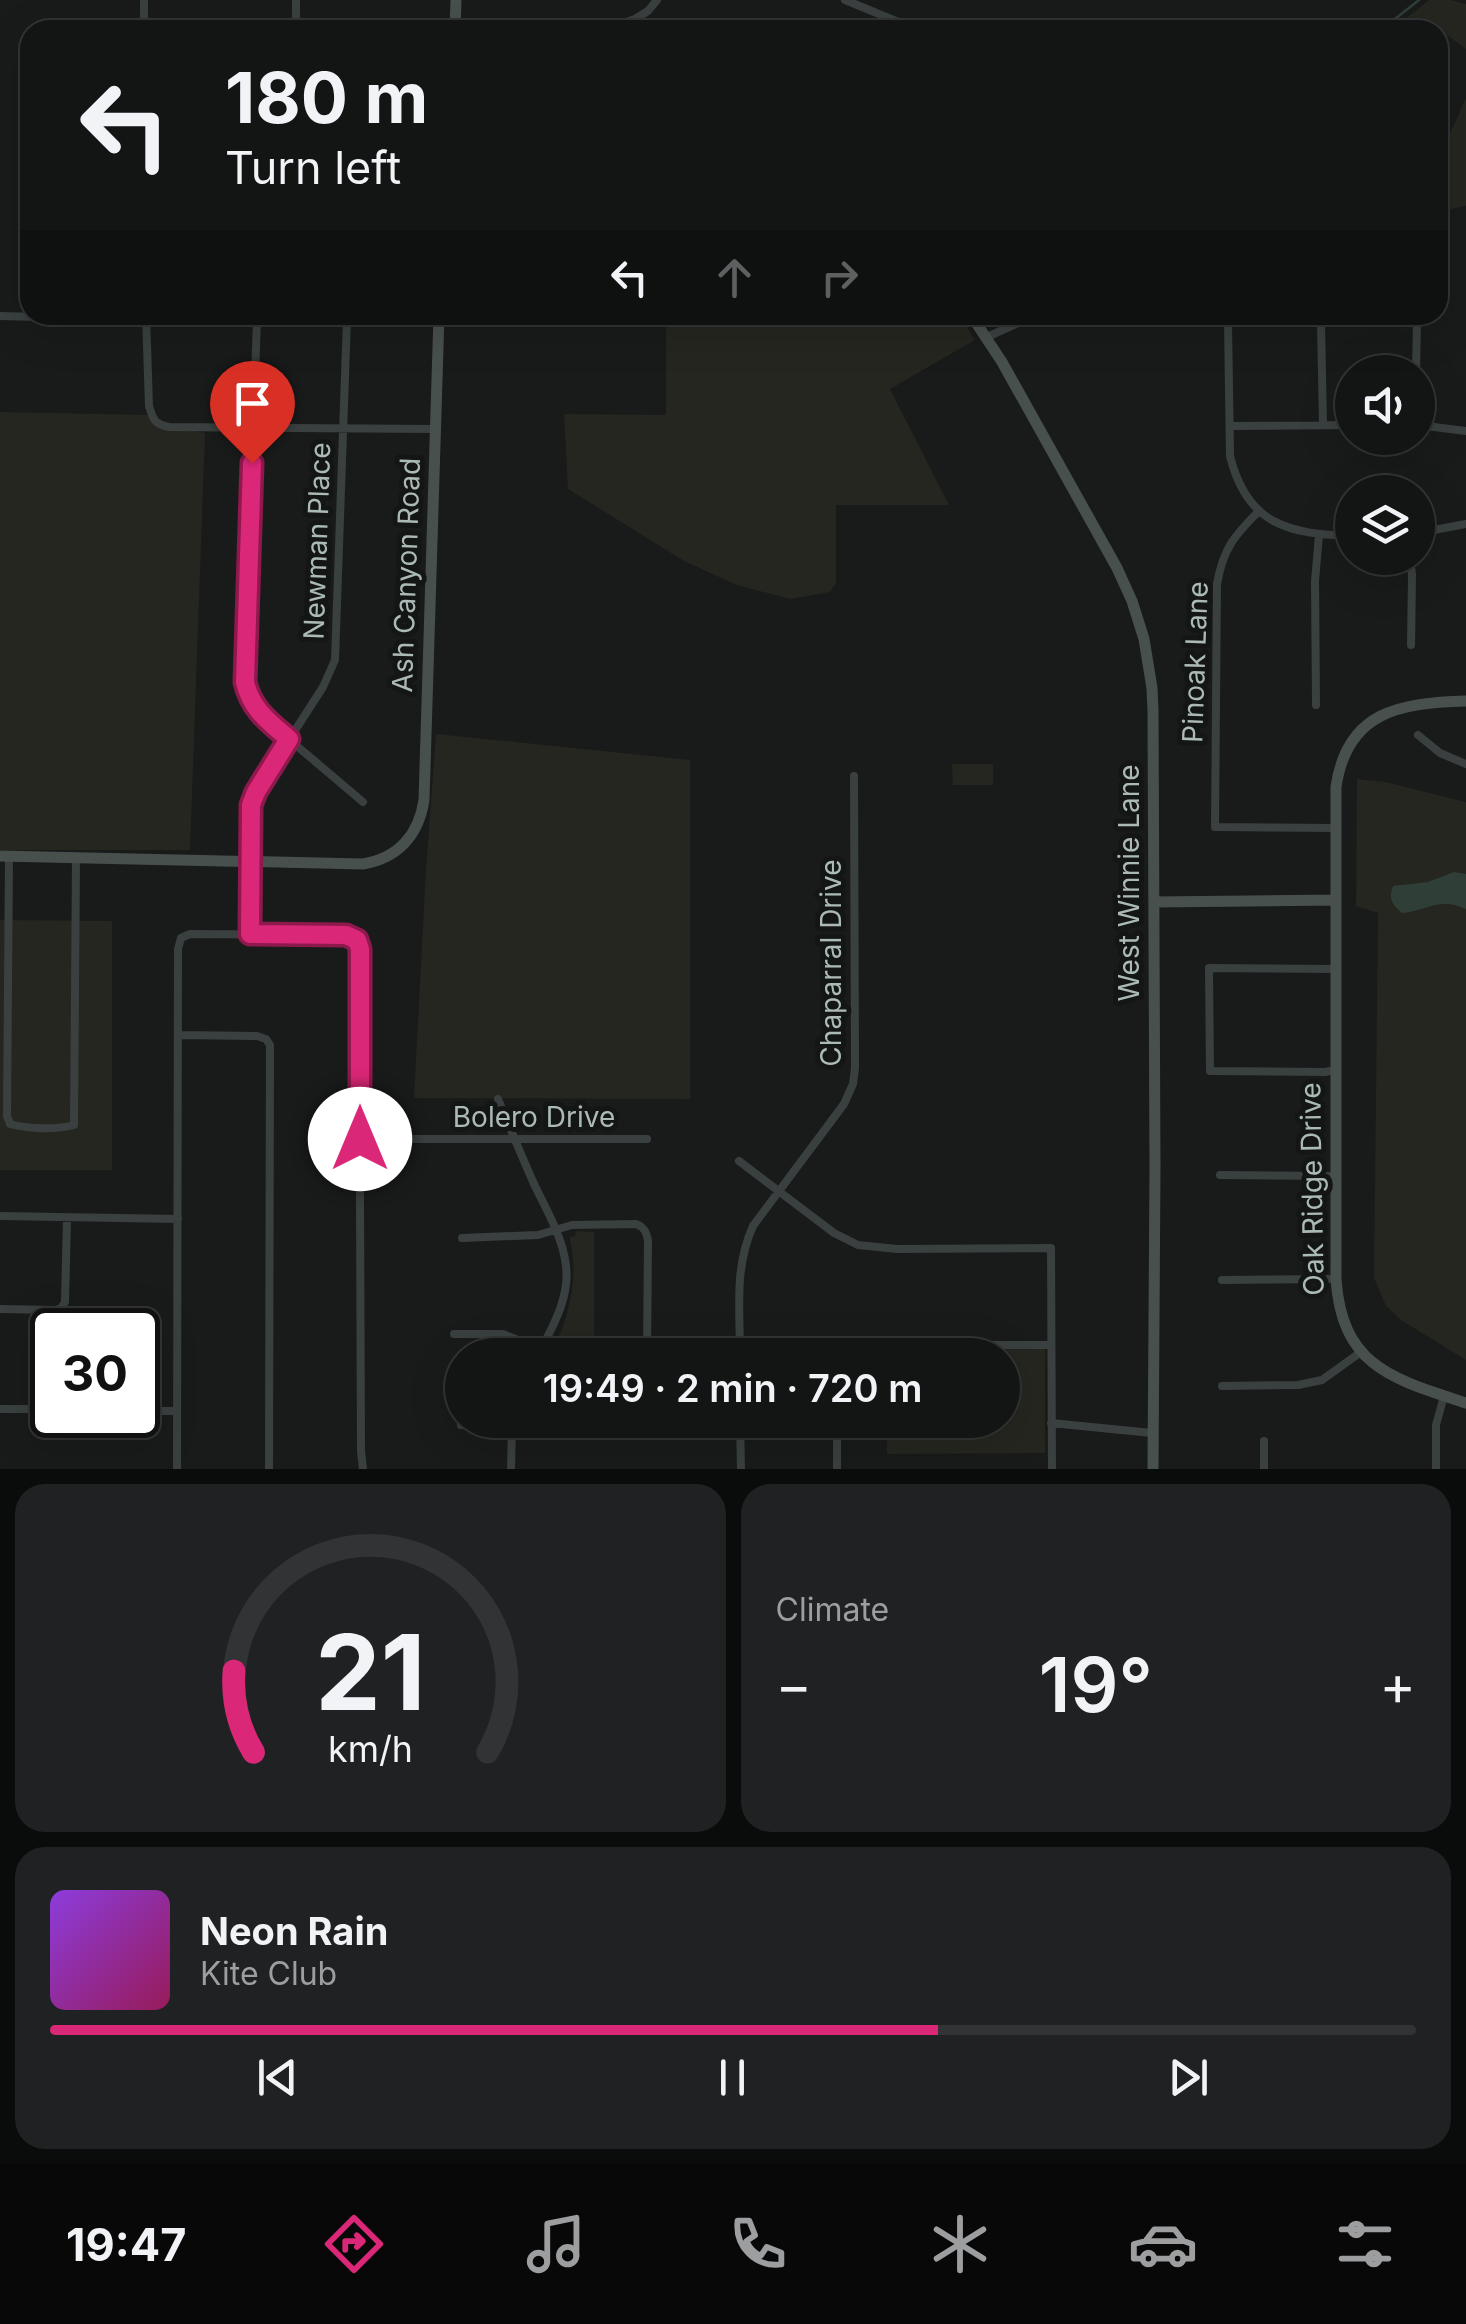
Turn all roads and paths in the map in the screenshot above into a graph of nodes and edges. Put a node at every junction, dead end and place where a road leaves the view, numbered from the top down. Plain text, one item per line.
1 (657, 0) edge
2 (845, 0) edge
3 (631, 20) edge
4 (894, 20) edge
5 (146, 325) edge
6 (257, 325) edge
7 (347, 325) edge
8 (439, 325) edge
9 (978, 325) edge
10 (1014, 325) edge
11 (1228, 325) edge
12 (1322, 325) edge
13 (1417, 325) edge
14 (987, 337) junction
15 (1416, 355) edge
16 (1323, 425) junction
17 (1335, 425) edge
18 (1230, 426) junction
19 (1435, 427) edge
20 (253, 428) junction
21 (344, 429) junction
22 (436, 429) junction
23 (1466, 431) edge
24 (1258, 512) junction
25 (1466, 524) edge
26 (1435, 530) edge
27 (1320, 535) junction
28 (1335, 535) edge
29 (1412, 575) edge
30 (1412, 645) dead end
31 (1466, 701) edge
32 (1316, 704) dead end
33 (1418, 735) dead end
34 (289, 739) junction
35 (1466, 764) edge
36 (854, 776) dead end
37 (363, 802) dead end
38 (1336, 828) junction
39 (5, 856) edge
40 (76, 858) junction
41 (250, 862) junction
42 (1335, 900) junction
43 (1154, 902) junction
44 (250, 934) junction
45 (1335, 969) junction
46 (178, 1035) junction
47 (1336, 1070) junction
48 (498, 1099) dead end
49 (360, 1139) junction
50 (647, 1139) dead end
51 (514, 1140) junction
52 (739, 1162) dead end
53 (1220, 1175) dead end
54 (1336, 1176) junction
55 (779, 1191) junction
56 (0, 1216) edge
57 (66, 1218) junction
58 (178, 1219) junction
59 (556, 1230) junction
60 (462, 1238) dead end
61 (1222, 1280) dead end
62 (1336, 1280) junction
63 (0, 1308) edge
64 (454, 1334) dead end
65 (511, 1338) edge
66 (547, 1338) edge
67 (648, 1338) edge
68 (740, 1338) edge
69 (1052, 1345) junction
70 (1020, 1346) edge
71 (1361, 1352) junction
72 (1222, 1386) dead end
73 (1444, 1396) junction
74 (1466, 1403) edge
75 (0, 1409) edge
76 (30, 1410) edge
77 (160, 1411) edge
78 (177, 1411) junction
79 (1052, 1424) junction
80 (1152, 1432) junction
81 (513, 1438) edge
82 (740, 1438) edge
83 (837, 1438) edge
84 (1264, 1441) dead end
85 (177, 1469) edge
86 (269, 1469) edge
87 (363, 1469) edge
88 (512, 1469) edge
89 (740, 1469) edge
90 (837, 1469) edge
91 (1052, 1469) edge
92 (1152, 1469) edge
93 (1264, 1469) edge
94 (1436, 1469) edge

1 - 3 street
2 - 4 street
5 - 20 street
6 - 20 street
7 - 21 street, Newman Place
8 - 22 street, Ash Canyon Road
9 - 14 street, West Winnie Lane
10 - 14 street
11 - 18 street
12 - 16 street
13 - 15 street
14 - 43 street, West Winnie Lane
16 - 17 street
16 - 18 street
18 - 24 street
19 - 23 street
20 - 21 street
20 - 34 street
21 - 22 street
21 - 34 street, Newman Place
22 - 41 street, Ash Canyon Road
24 - 27 street
24 - 38 street, Pinoak Lane
25 - 26 street
27 - 28 street
27 - 32 street
29 - 30 street
31 - 38 street, Oak Ridge Drive
33 - 35 street
34 - 37 street
34 - 41 street, Newman Place
36 - 55 street, Chaparral Drive
38 - 42 street, Oak Ridge Drive
39 - 40 street
39 - 40 street
40 - 41 street
41 - 44 street, Newman Place
42 - 43 street
42 - 45 street, Oak Ridge Drive
43 - 80 street, West Winnie Lane
44 - 46 street
44 - 49 street
45 - 47 street, Oak Ridge Drive
45 - 47 street
46 - 58 street
46 - 86 street
47 - 54 street, Oak Ridge Drive
48 - 51 street
49 - 51 street, Bolero Drive
49 - 87 street
50 - 51 street, Bolero Drive
51 - 59 street
52 - 55 street
53 - 54 street
54 - 62 street, Oak Ridge Drive
55 - 68 street, Chaparral Drive
55 - 69 street
56 - 57 street
57 - 58 street
57 - 63 street
58 - 78 street
59 - 60 street
59 - 66 street
59 - 67 street
61 - 62 street
62 - 71 street, Oak Ridge Drive
64 - 65 street
69 - 70 street
69 - 79 street
71 - 72 street
71 - 73 street, Oak Ridge Drive
73 - 74 street, Oak Ridge Drive
73 - 94 street
75 - 76 street
77 - 78 street
78 - 85 street
79 - 80 street
79 - 91 street
80 - 92 street, West Winnie Lane
81 - 88 street
82 - 89 street
83 - 90 street
84 - 93 street

